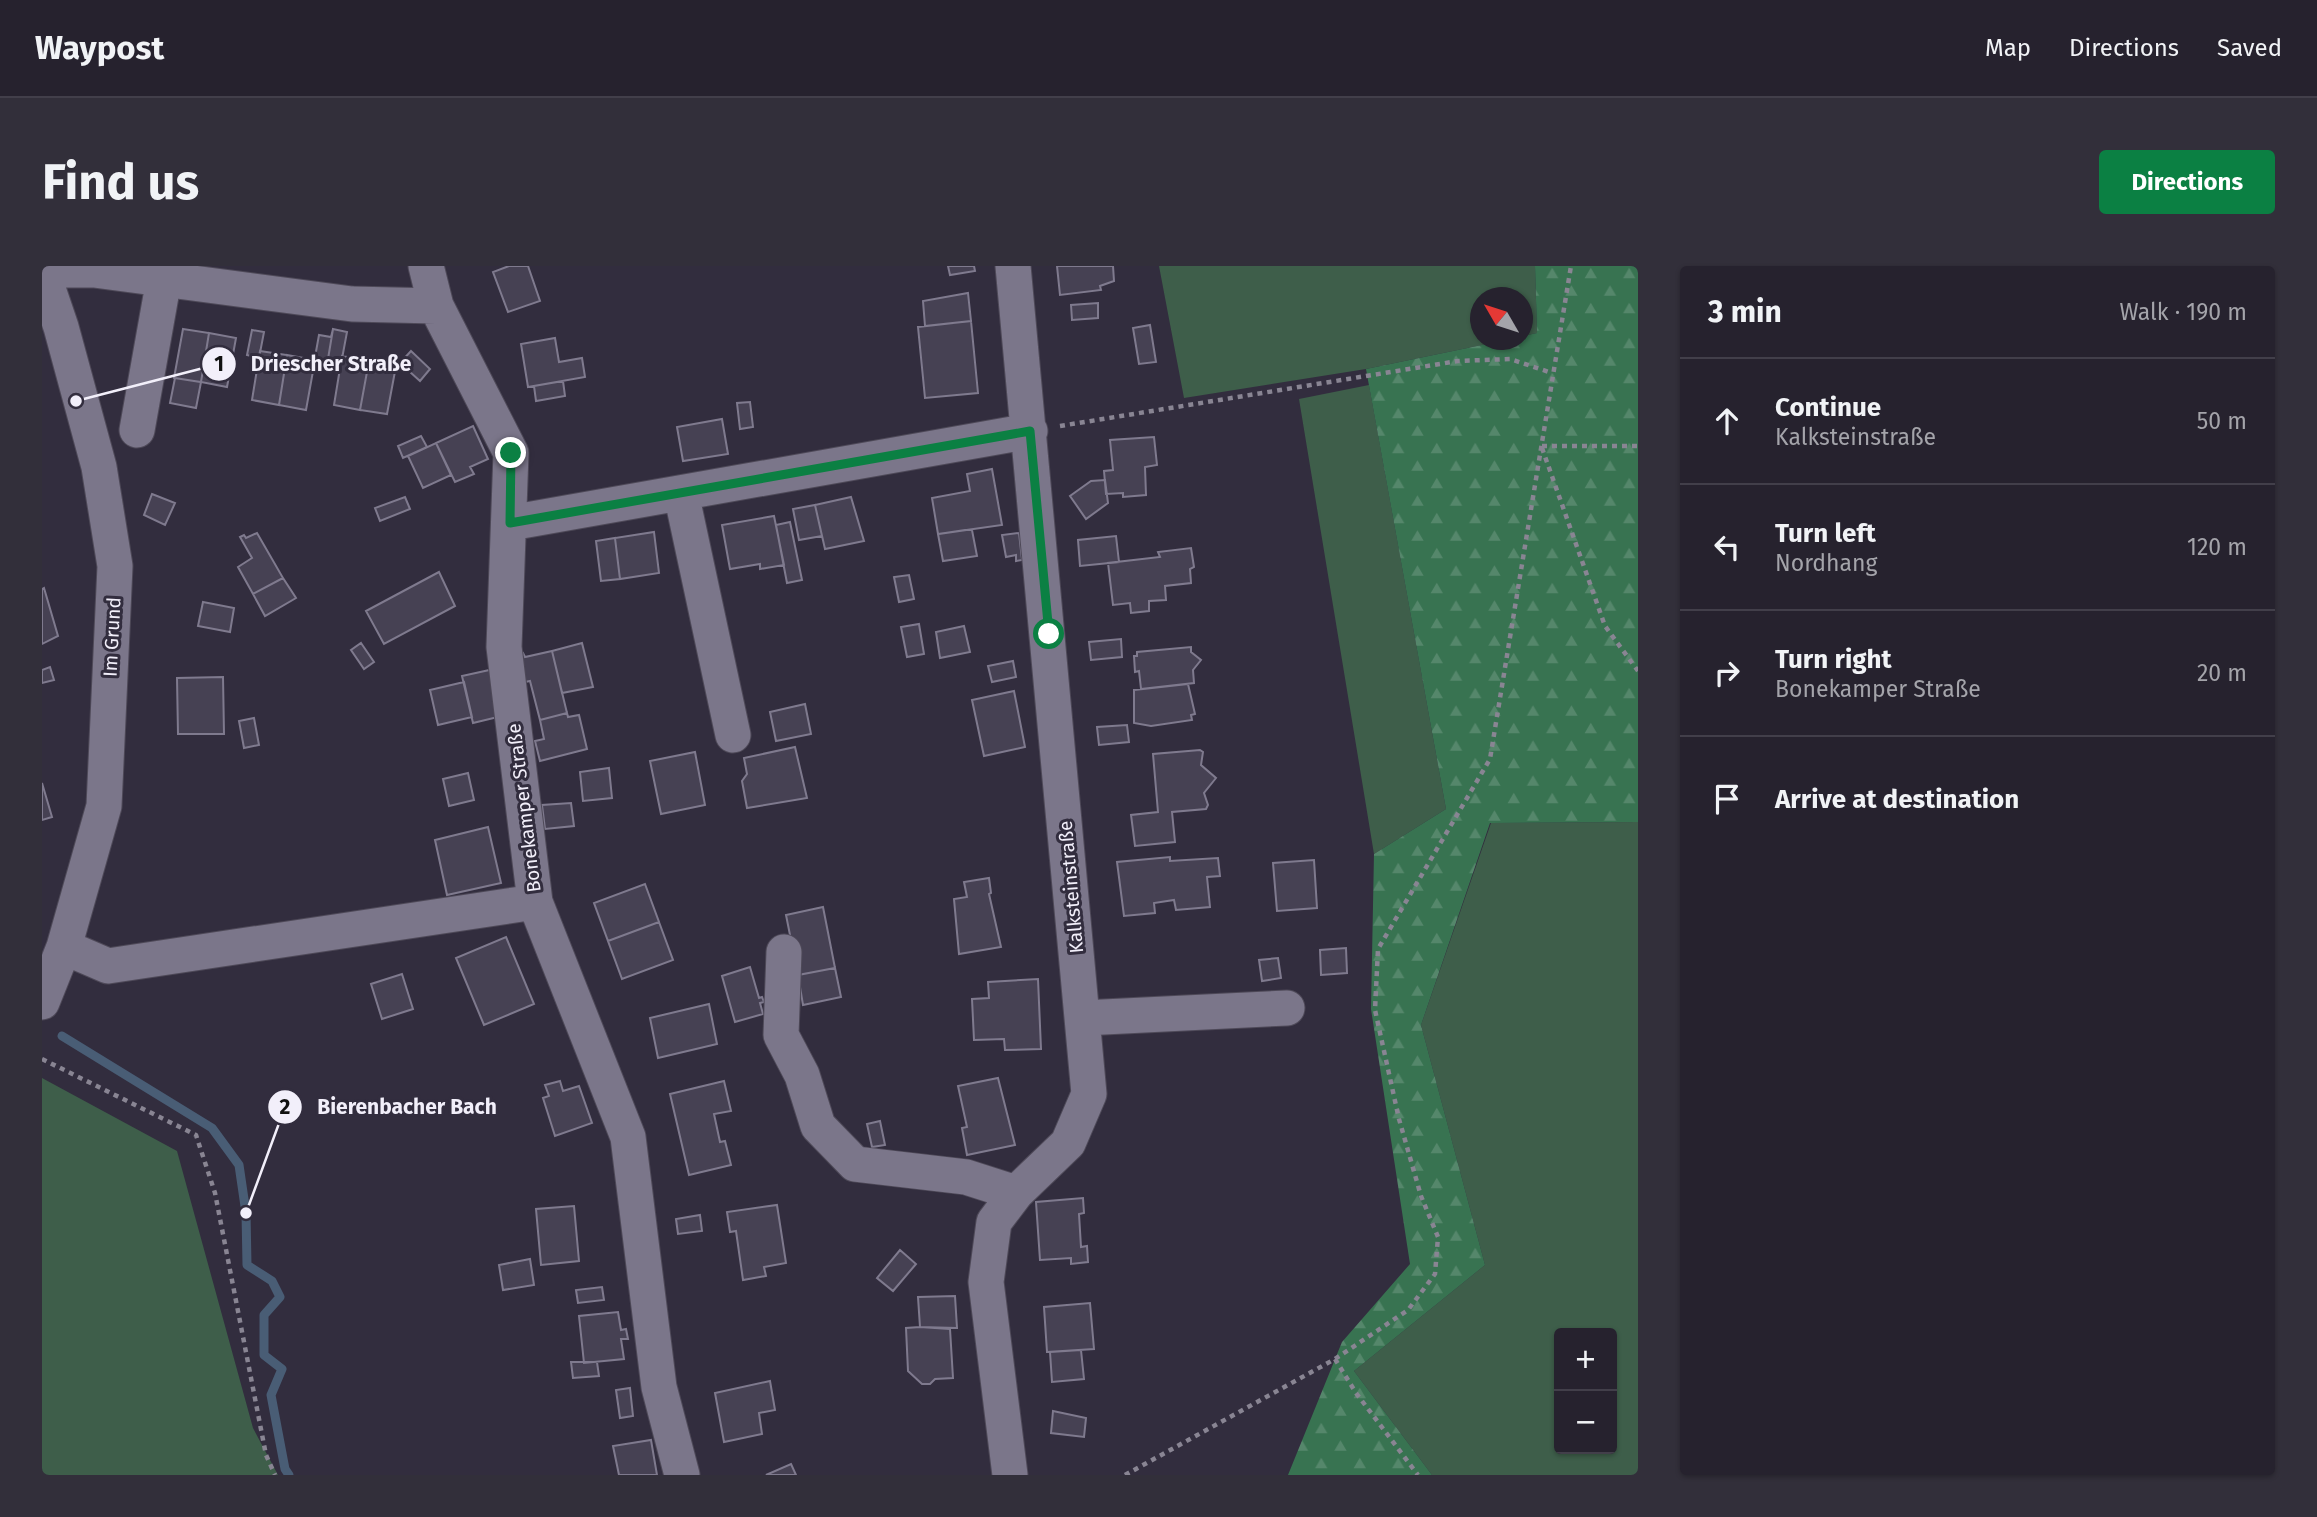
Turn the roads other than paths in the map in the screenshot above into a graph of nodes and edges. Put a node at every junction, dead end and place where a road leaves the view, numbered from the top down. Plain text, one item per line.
1 (426, 266) edge
2 (1013, 266) edge
3 (42, 271) edge
4 (164, 279) junction
5 (436, 306) junction
6 (137, 430) dead end
7 (1030, 431) junction
8 (681, 493) junction
9 (510, 523) junction
10 (733, 735) dead end
11 (535, 902) junction
12 (64, 947) junction
13 (784, 952) dead end
14 (42, 1002) edge
15 (1287, 1007) dead end
16 (1083, 1018) junction
17 (1016, 1193) junction
18 (682, 1475) edge
19 (1010, 1475) edge

1 - 5 street, Bonekamper Straße
2 - 7 street, Kalksteinstraße
3 - 4 street
3 - 12 street, Im Grund
4 - 5 street
4 - 6 street
5 - 9 street, Bonekamper Straße
7 - 8 street
7 - 16 street, Kalksteinstraße
8 - 9 street
8 - 10 street
9 - 11 street, Bonekamper Straße
11 - 12 street
11 - 18 street, Bonekamper Straße
12 - 14 street, Im Grund
13 - 17 street
15 - 16 street
16 - 17 street, Kalksteinstraße
17 - 19 street, Kalksteinstraße

